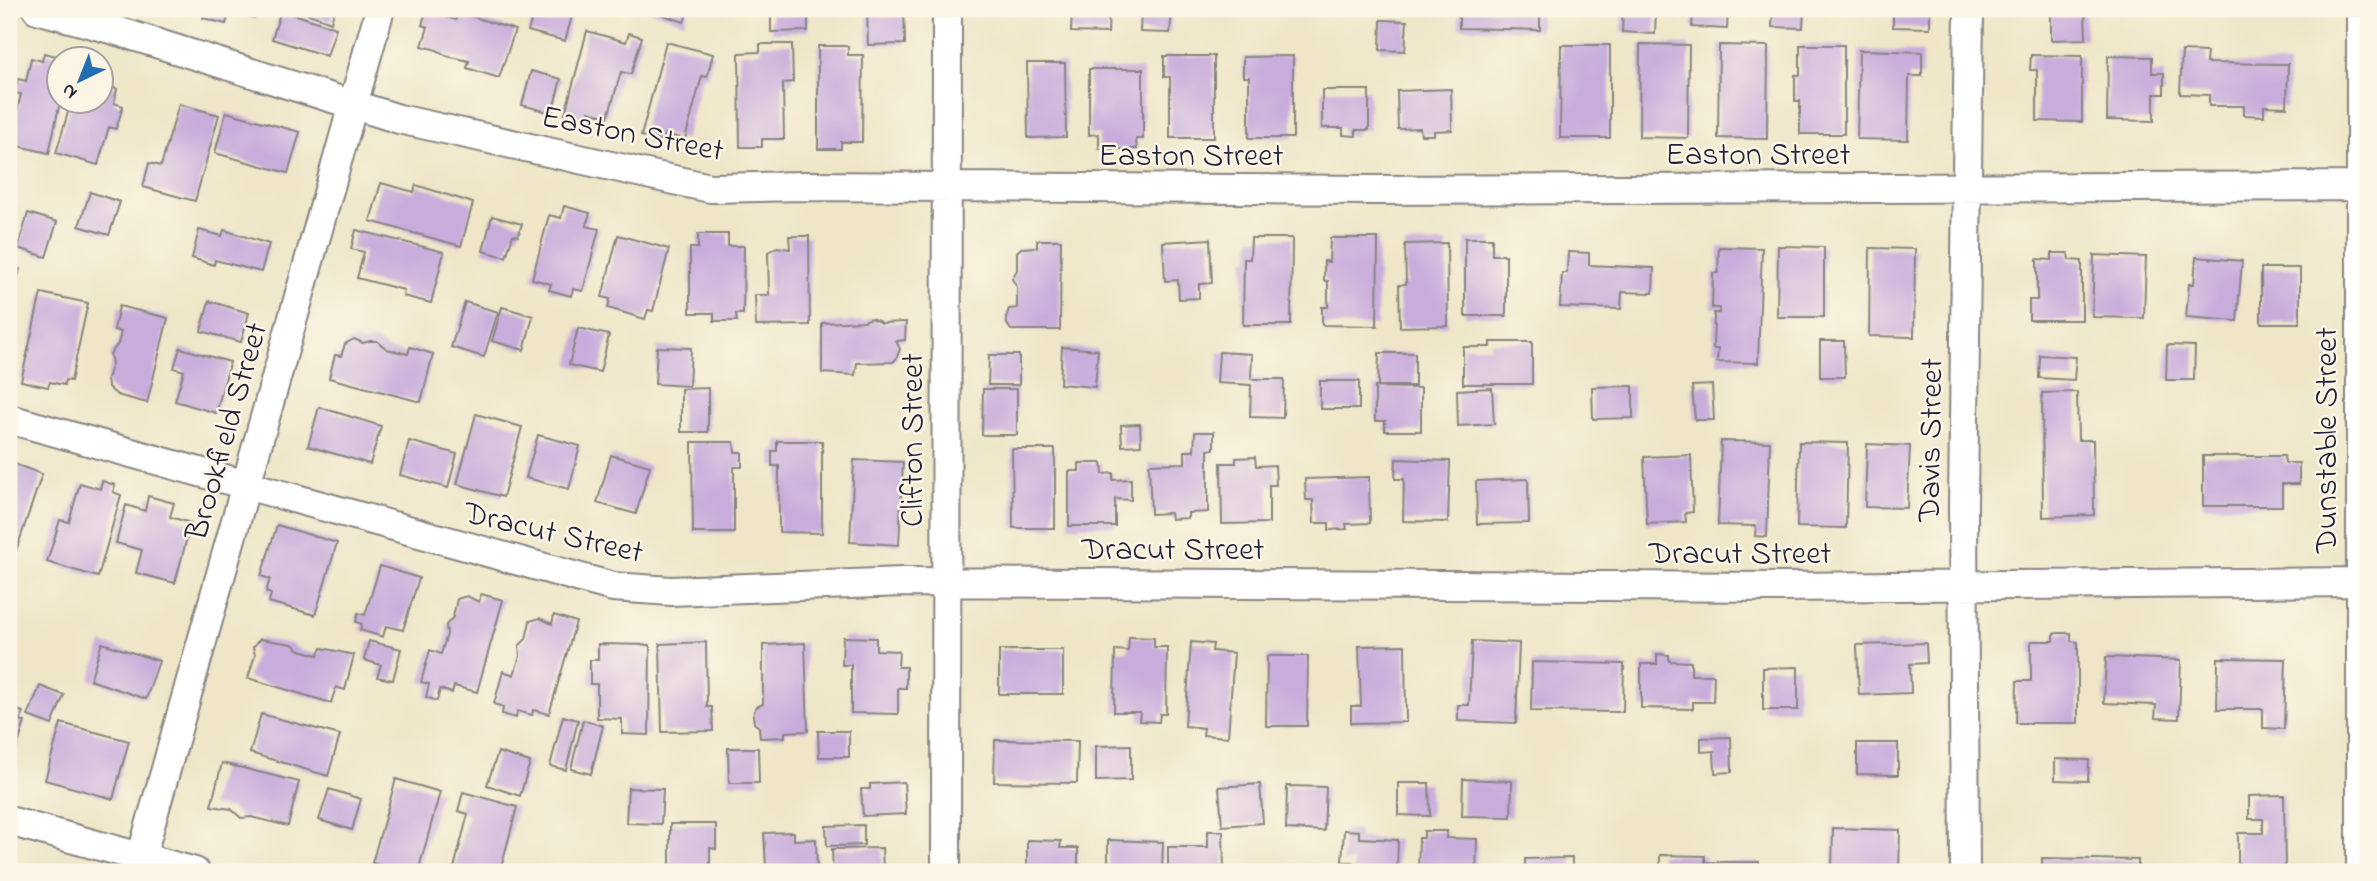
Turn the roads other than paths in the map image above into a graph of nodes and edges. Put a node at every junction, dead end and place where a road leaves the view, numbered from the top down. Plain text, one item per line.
1 (37, 9) edge
2 (380, 9) edge
3 (947, 9) edge
4 (1969, 9) edge
5 (2361, 9) edge
6 (352, 105) junction
7 (2365, 186) edge
8 (1967, 187) junction
9 (947, 188) junction
10 (9, 419) edge
11 (246, 486) junction
12 (946, 582) junction
13 (2360, 582) junction
14 (1963, 586) junction
15 (9, 821) edge
16 (139, 865) edge
17 (195, 872) edge
18 (946, 872) edge
19 (1965, 872) edge
20 (2361, 872) edge

1 - 6 street, Easton Street
2 - 6 street, Brookfield Street
3 - 9 street, Clifton Street
4 - 8 street, Davis Street
5 - 7 street, Dunstable Street
6 - 9 street, Easton Street
6 - 11 street, Brookfield Street
7 - 8 street, Easton Street
7 - 13 street, Dunstable Street
8 - 9 street, Easton Street
8 - 14 street, Davis Street
9 - 12 street, Clifton Street
10 - 11 street, Dracut Street
11 - 12 street, Dracut Street
11 - 16 street, Brookfield Street
12 - 14 street, Dracut Street
12 - 18 street, Clifton Street
13 - 14 street, Dracut Street
13 - 20 street, Dunstable Street
14 - 19 street, Davis Street
15 - 16 street
16 - 17 street

